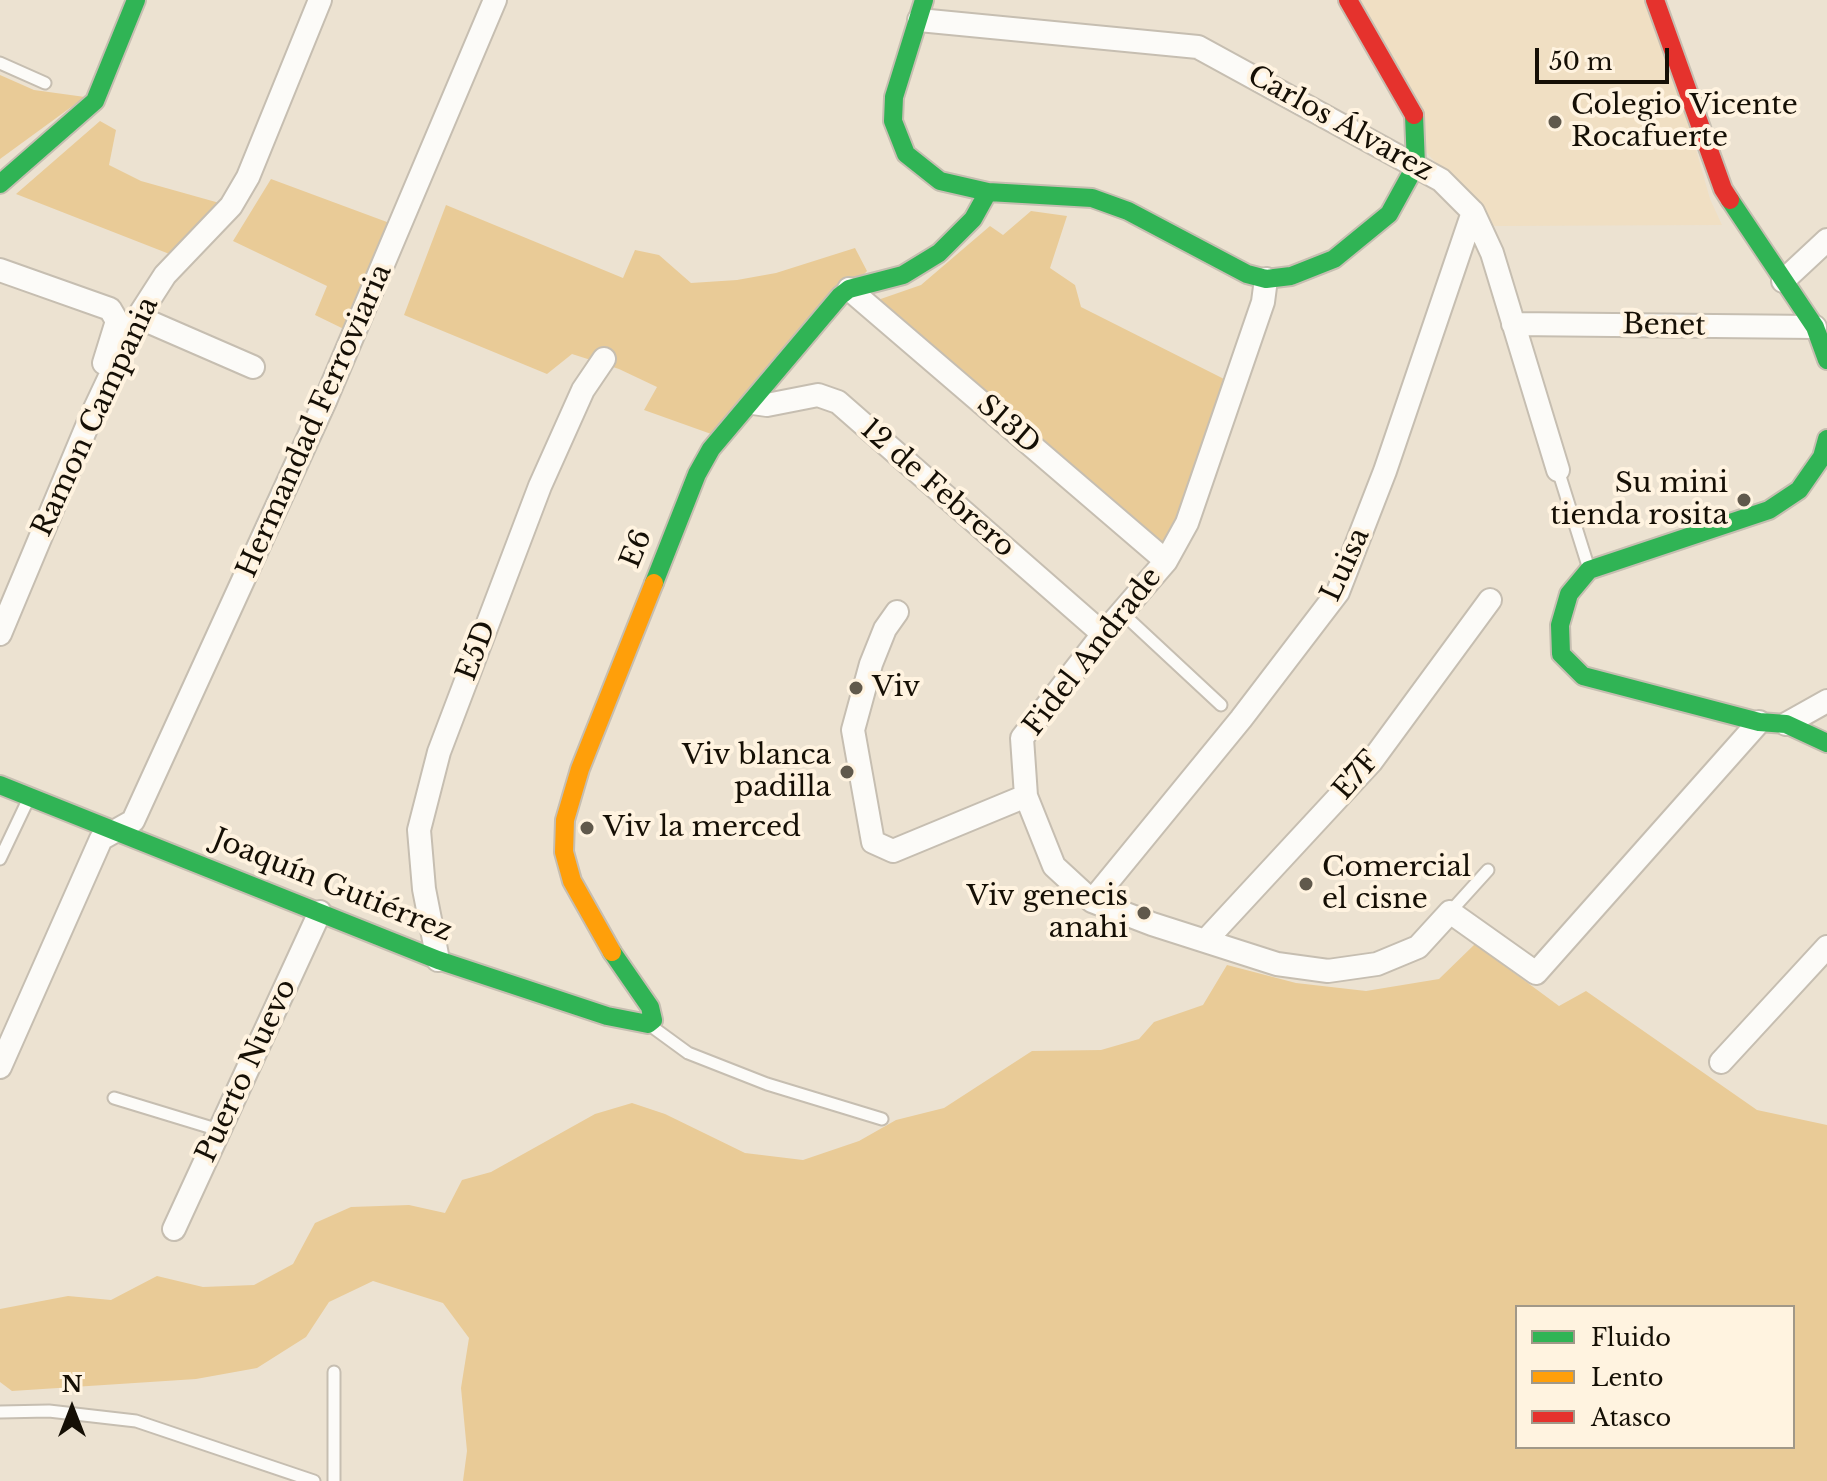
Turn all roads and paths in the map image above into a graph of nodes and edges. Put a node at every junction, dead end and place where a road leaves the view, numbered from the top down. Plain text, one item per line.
1 (136, 0) edge
2 (320, 0) edge
3 (495, 0) edge
4 (1348, 0) edge
5 (1655, 0) edge
6 (922, 10) edge
7 (0, 63) edge
8 (45, 83) dead end
9 (1416, 165) junction
10 (0, 184) edge
11 (988, 192) junction
12 (1473, 212) junction
13 (1827, 240) edge
14 (0, 270) edge
15 (1266, 279) junction
16 (1783, 281) junction
17 (849, 289) junction
18 (138, 317) junction
19 (1513, 324) junction
20 (1815, 327) junction
21 (604, 359) dead end
22 (1827, 360) edge
23 (253, 367) dead end
24 (105, 388) junction
25 (753, 403) junction
26 (1827, 439) edge
27 (1558, 470) joint
28 (1166, 561) junction
29 (1589, 570) junction
30 (1490, 600) dead end
31 (897, 612) dead end
32 (1121, 612) junction
33 (0, 634) edge
34 (1103, 634) junction
35 (1827, 701) edge
36 (1221, 705) dead end
37 (1759, 722) junction
38 (1786, 724) junction
39 (1827, 743) edge
40 (0, 785) edge
41 (29, 796) junction
42 (1026, 796) junction
43 (117, 831) junction
44 (0, 859) edge
45 (1488, 870) dead end
46 (1092, 901) junction
47 (320, 912) junction
48 (1450, 912) junction
49 (1207, 939) junction
50 (1827, 947) edge
51 (438, 960) junction
52 (648, 1024) junction
53 (1721, 1062) dead end
54 (0, 1067) edge
55 (114, 1098) dead end
56 (882, 1119) dead end
57 (219, 1130) junction
58 (174, 1229) dead end
59 (334, 1372) dead end
60 (0, 1412) edge
61 (314, 1481) edge
62 (334, 1481) edge

1 - 10 street
2 - 18 street, Ramon Campania
3 - 43 street, Hermandad Ferroviaria
4 - 9 street
5 - 16 street
6 - 9 street, Carlos Álvarez
6 - 11 street
7 - 8 lane
9 - 12 street, Carlos Álvarez
9 - 15 street
11 - 15 street
11 - 17 street
12 - 19 street, Carlos Álvarez
12 - 46 street, Luisa
13 - 16 street
14 - 24 street
15 - 28 street, Fidel Andrade
16 - 20 street
17 - 25 street, E6
17 - 28 street, S13D
18 - 23 street
18 - 24 street, Ramon Campania
19 - 20 street, Benet
19 - 27 street, Carlos Álvarez
20 - 22 street
21 - 51 street, E5D
24 - 33 street, Ramon Campania
25 - 34 street, 12 de Febrero
25 - 52 street, E6
26 - 29 street
27 - 29 lane, Carlos Álvarez
28 - 32 street, Fidel Andrade
29 - 37 street
30 - 49 street, E7F
31 - 42 street
32 - 34 street, Fidel Andrade
32 - 36 lane
34 - 42 street, Fidel Andrade
35 - 38 street
37 - 38 street
37 - 48 street
38 - 39 street
40 - 41 street, Joaquín Gutiérrez
41 - 43 street, Joaquín Gutiérrez
41 - 44 lane
42 - 46 street, Fidel Andrade
43 - 47 street, Joaquín Gutiérrez
43 - 54 street
45 - 48 lane
46 - 49 street, Fidel Andrade
47 - 51 street, Joaquín Gutiérrez
47 - 57 street, Puerto Nuevo
48 - 49 street, Fidel Andrade
50 - 53 street
51 - 52 street, Joaquín Gutiérrez
52 - 56 lane
55 - 57 lane
57 - 58 street, Puerto Nuevo
59 - 62 lane
60 - 61 lane

